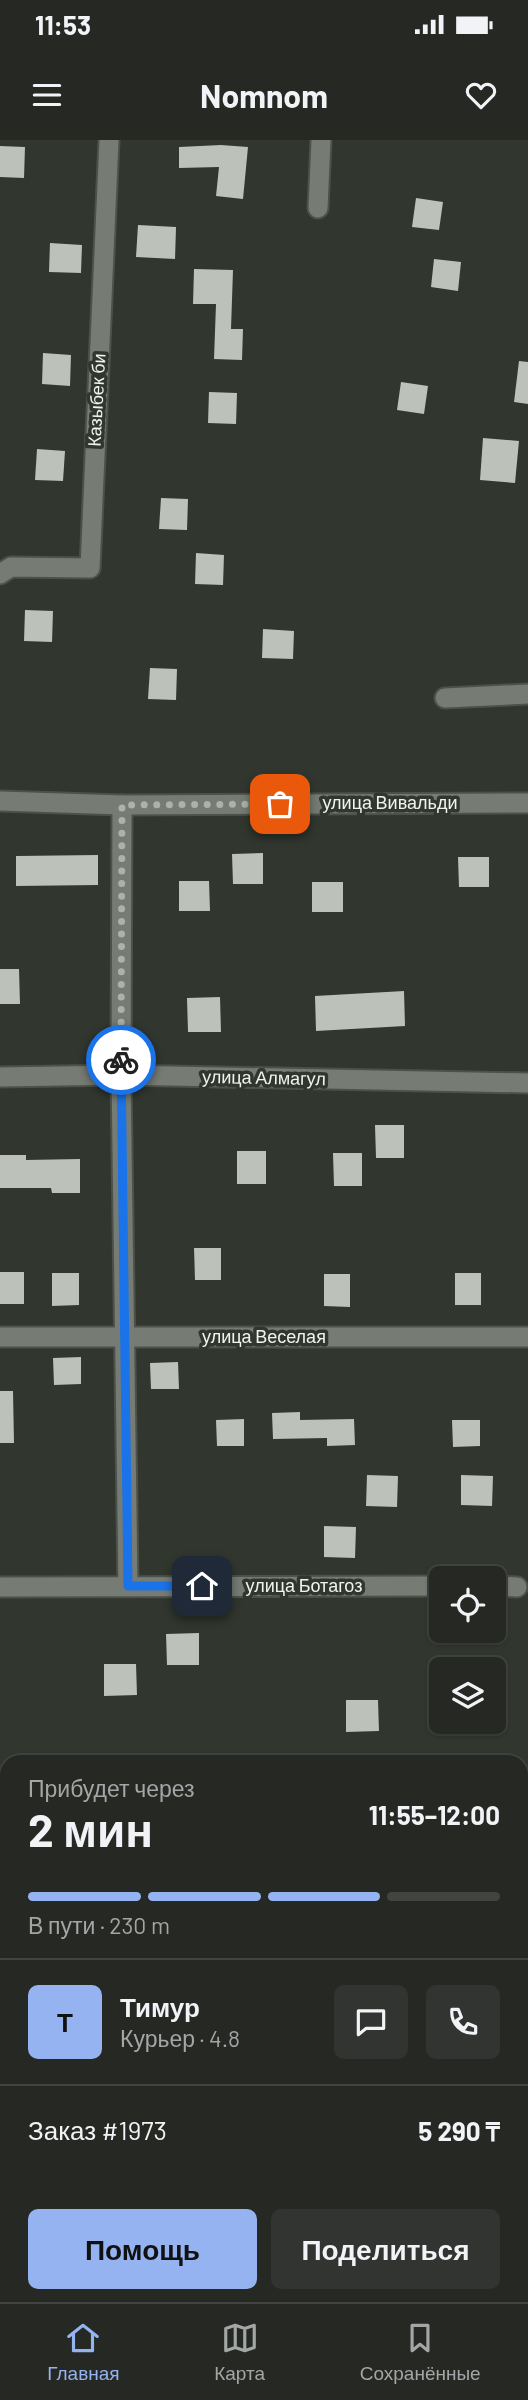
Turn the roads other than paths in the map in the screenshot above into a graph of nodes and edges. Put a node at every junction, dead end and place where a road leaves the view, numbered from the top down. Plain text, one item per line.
1 (109, 140) edge
2 (321, 140) edge
3 (318, 208) dead end
4 (0, 574) edge
5 (528, 694) edge
6 (444, 698) dead end
7 (0, 801) edge
8 (528, 803) edge
9 (122, 805) junction
10 (121, 1075) junction
11 (0, 1077) edge
12 (528, 1083) edge
13 (0, 1337) edge
14 (124, 1337) junction
15 (528, 1337) edge
16 (128, 1586) junction
17 (429, 1586) edge
18 (0, 1587) edge
19 (506, 1587) edge
20 (517, 1587) dead end

1 - 4 street, Казыбек би
2 - 3 street
5 - 6 street
7 - 9 street, улица Вивальди
8 - 9 street, улица Вивальди
9 - 10 street
10 - 11 street, улица Алмагул
10 - 12 street, улица Алмагул
10 - 14 street
13 - 14 street, улица Веселая
14 - 15 street, улица Веселая
14 - 16 street
16 - 17 street, улица Ботагоз
16 - 18 street, улица Ботагоз
19 - 20 street

